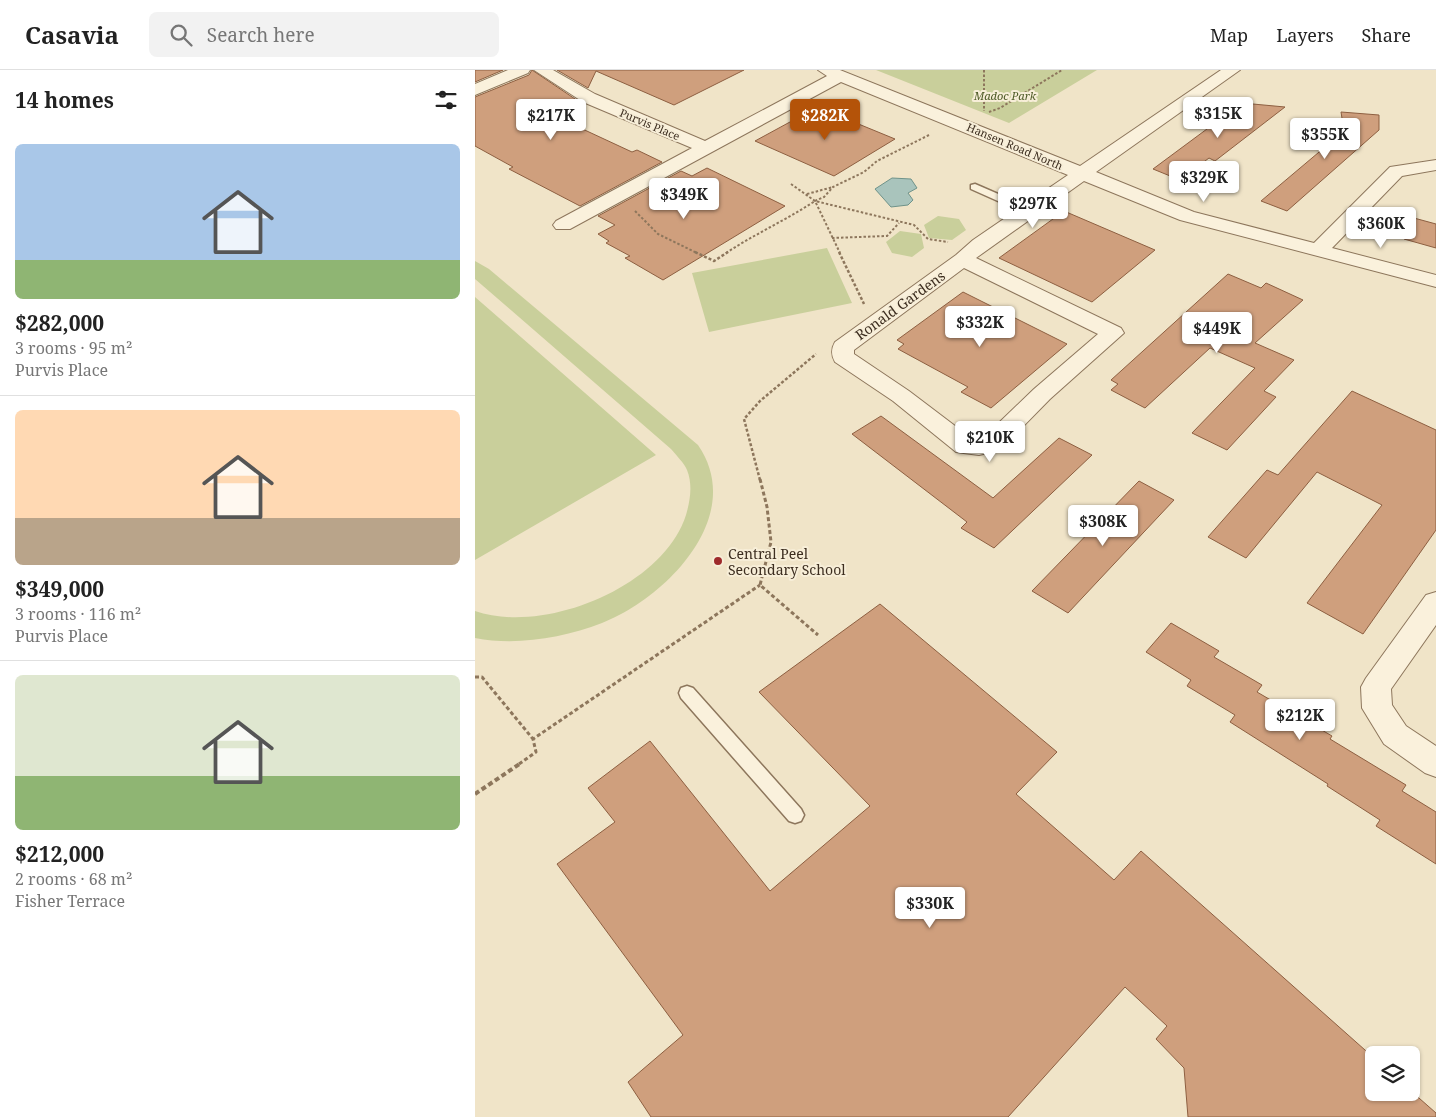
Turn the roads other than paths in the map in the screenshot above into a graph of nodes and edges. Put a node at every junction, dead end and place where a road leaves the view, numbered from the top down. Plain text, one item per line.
1 (522, 70) edge
2 (542, 70) edge
3 (1232, 70) edge
4 (833, 73) edge
5 (475, 90) edge
6 (705, 148) junction
7 (1434, 165) dead end
8 (1083, 174) junction
9 (975, 187) dead end
10 (1029, 211) junction
11 (563, 226) dead end
12 (1317, 251) junction
13 (968, 254) junction
14 (1436, 281) edge
15 (1436, 603) edge
16 (687, 693) dead end
17 (1436, 763) edge
18 (795, 814) dead end

1 - 5 street
2 - 6 street, Purvis Place
3 - 8 street, Ronald Gardens
4 - 6 street, Purvis Place
4 - 8 street, Hansen Road North
6 - 11 street, Purvis Place
7 - 12 street
8 - 10 street, Ronald Gardens
8 - 12 street, Hansen Road North
9 - 10 lane
10 - 13 street, Ronald Gardens
12 - 14 street, Hansen Road North
13 - 13 street, Ronald Gardens
15 - 17 street
16 - 18 lane

